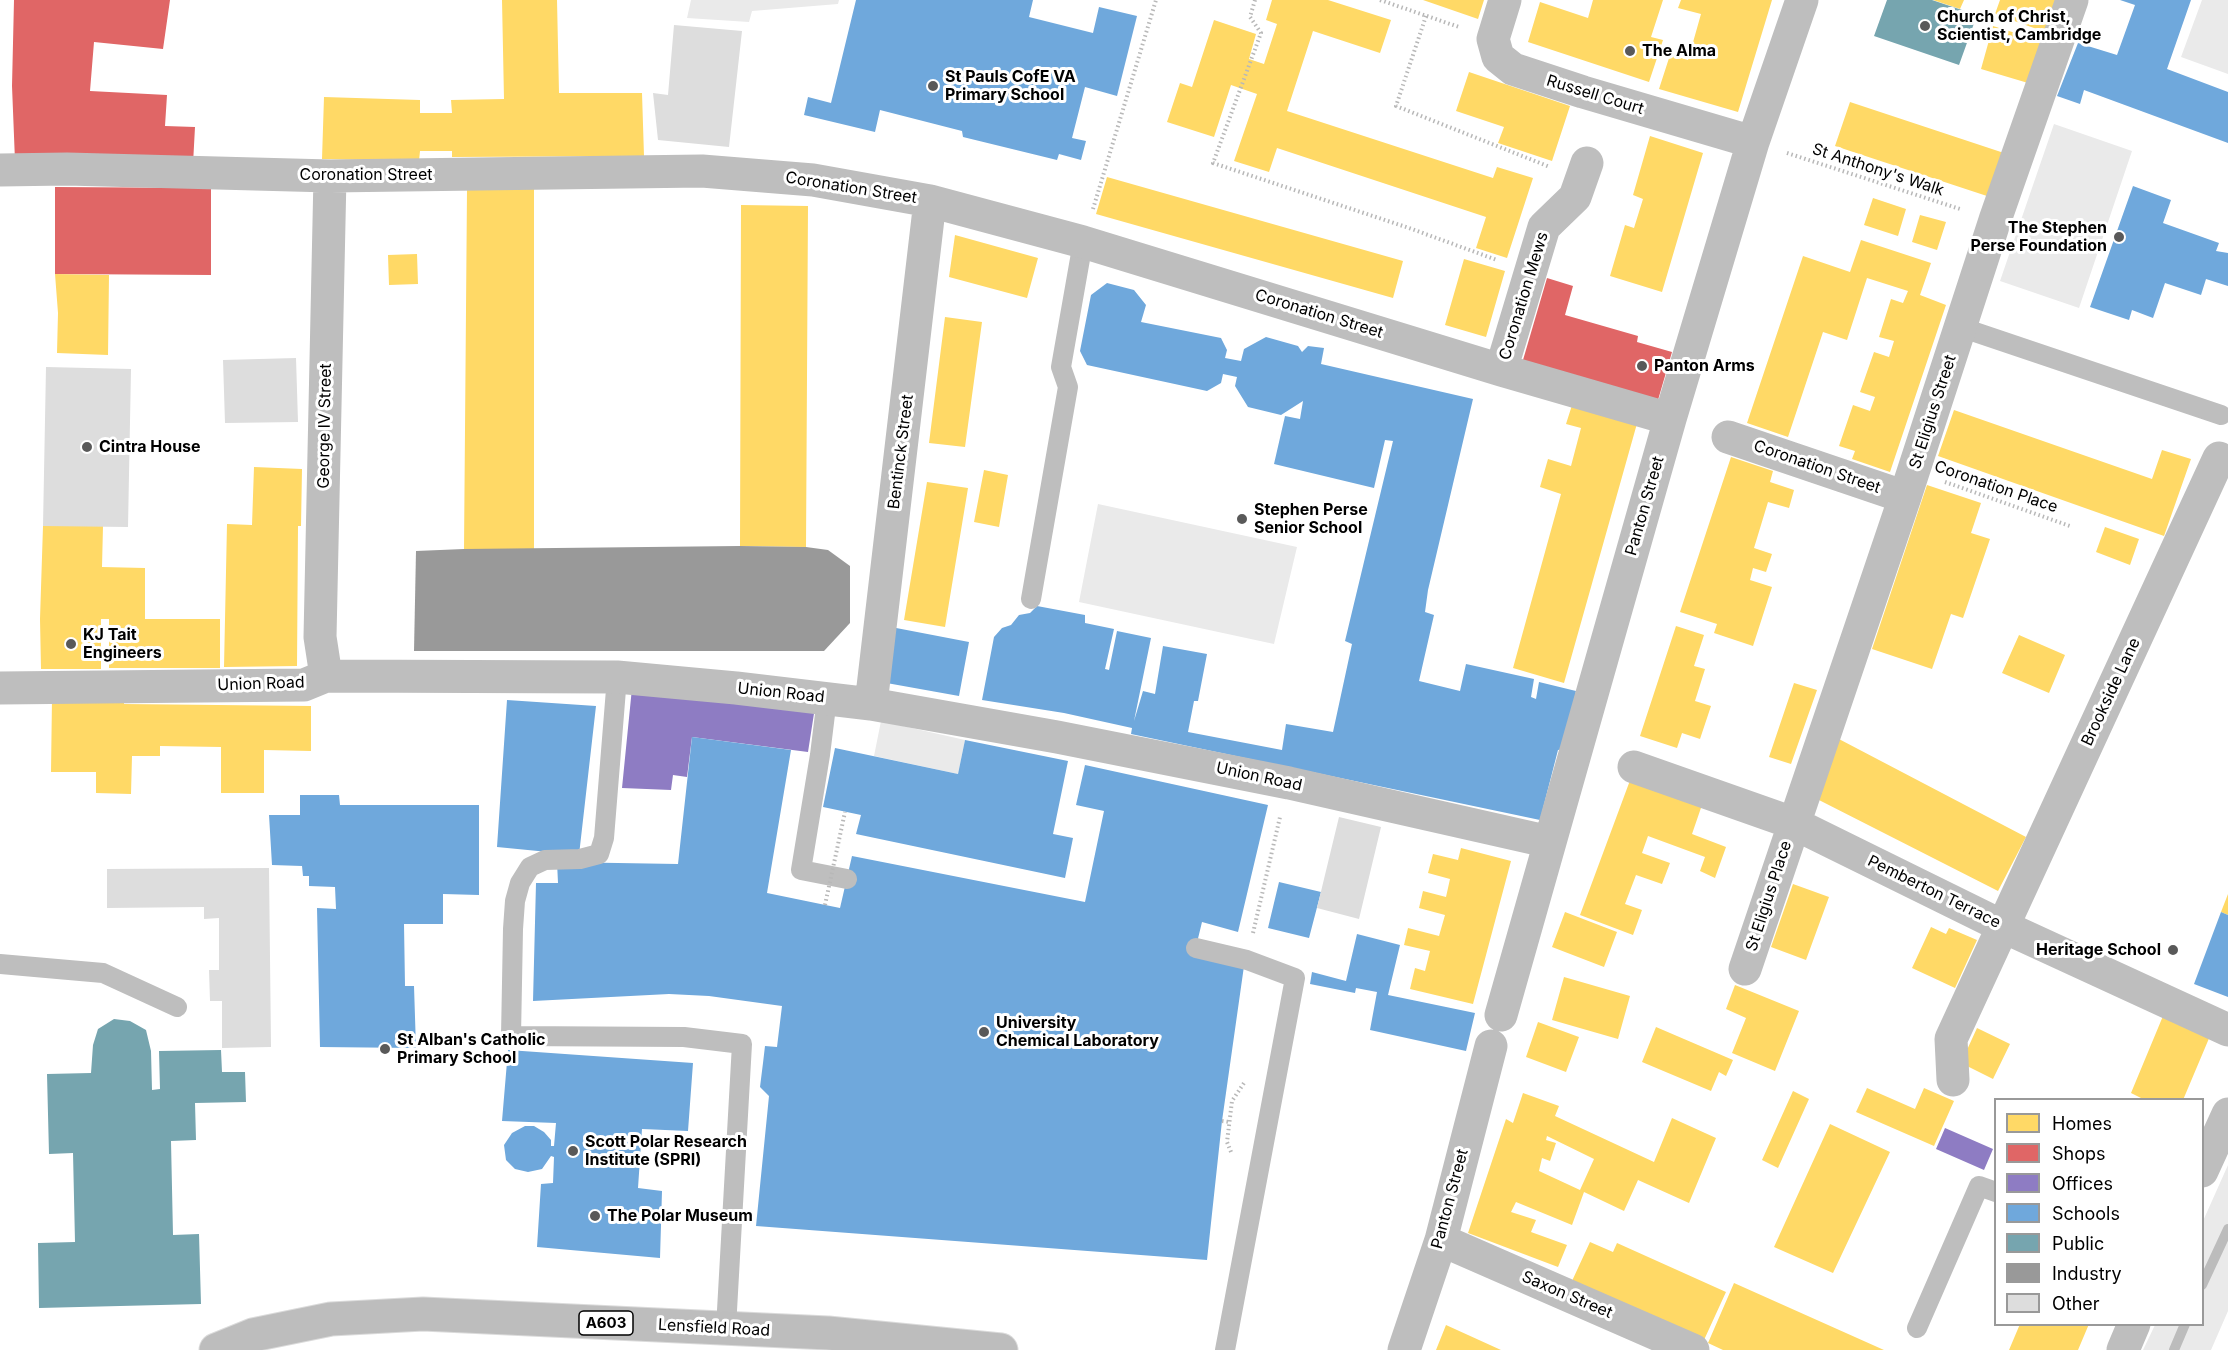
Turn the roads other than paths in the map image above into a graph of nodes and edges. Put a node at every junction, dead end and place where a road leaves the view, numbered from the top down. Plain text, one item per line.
1 (1505, 0) edge
2 (1802, 0) edge
3 (2072, 0) edge
4 (1752, 142) junction
5 (0, 170) edge
6 (1584, 171) road end
7 (330, 176) junction
8 (930, 201) junction
9 (1083, 242) junction
10 (1960, 327) junction
11 (1501, 370) junction
12 (2221, 415) dead end
13 (1670, 419) junction
14 (1728, 437) dead end
15 (2219, 458) dead end
16 (1909, 484) junction
17 (1031, 599) dead end
18 (326, 676) junction
19 (617, 677) junction
20 (0, 688) edge
21 (826, 698) junction
22 (872, 704) junction
23 (1634, 767) dead end
24 (1793, 823) junction
25 (1550, 842) junction
26 (847, 879) dead end
27 (2002, 926) junction
28 (1196, 948) dead end
29 (0, 964) edge
30 (1745, 969) dead end
31 (177, 1007) dead end
32 (1501, 1015) dead end
33 (2228, 1030) edge
34 (1491, 1046) dead end
35 (1953, 1080) dead end
36 (2228, 1114) edge
37 (2204, 1167) edge
38 (1994, 1192) edge
39 (1441, 1240) junction
40 (2133, 1326) edge
41 (726, 1328) junction
42 (1917, 1328) dead end
43 (216, 1350) edge
44 (1001, 1350) edge
45 (1225, 1350) edge
46 (1404, 1350) edge
47 (1693, 1350) edge
48 (2123, 1350) edge

1 - 4 street, Russell Court
2 - 4 street, Panton Street
3 - 10 street, St Eligius Street
4 - 13 street, Panton Street
5 - 7 street, Coronation Street
6 - 11 street, Coronation Mews
7 - 8 street, Coronation Street
7 - 18 street, George IV Street
8 - 9 street, Coronation Street
8 - 22 street, Bentinck Street
9 - 11 street, Coronation Street
9 - 17 lane
10 - 12 lane
10 - 16 street, St Eligius Street
11 - 13 street, Coronation Street
13 - 25 street, Panton Street
14 - 16 street, Coronation Street
15 - 27 street, Brookside Lane
16 - 24 street, St Eligius Street
18 - 19 street, Union Road
18 - 20 street, Union Road
19 - 21 street, Union Road
19 - 41 lane
21 - 22 street, Union Road
21 - 26 lane
22 - 25 street, Union Road
23 - 24 street, Pemberton Terrace
24 - 27 street, Pemberton Terrace
24 - 30 street, St Eligius Place
25 - 32 street, Panton Street
27 - 33 street, Pemberton Terrace
27 - 35 street, Brookside Lane
28 - 45 lane
29 - 31 lane
34 - 39 street, Panton Street
36 - 37 street
38 - 42 lane
39 - 46 street, Panton Street
39 - 47 street, Saxon Street
40 - 48 street
41 - 43 main road, Lensfield Road / A603
41 - 44 main road, Lensfield Road / A603

